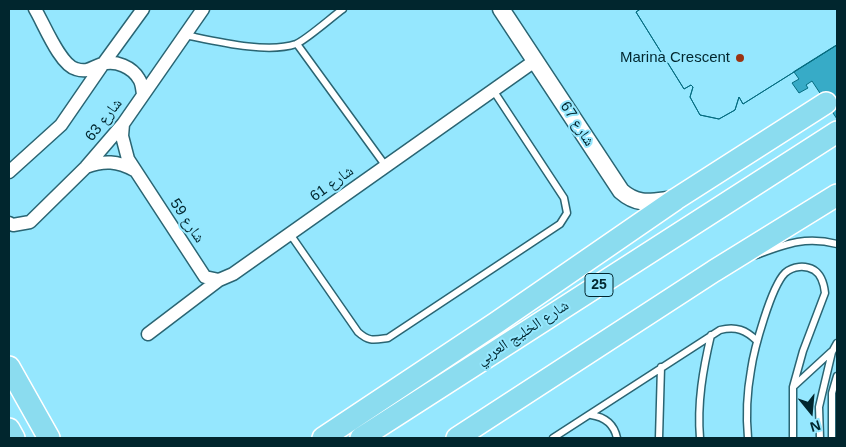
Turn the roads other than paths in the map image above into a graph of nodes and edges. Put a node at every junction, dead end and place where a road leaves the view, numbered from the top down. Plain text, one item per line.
1 (35, 9) edge
2 (143, 9) edge
3 (203, 9) edge
4 (343, 9) edge
5 (501, 9) edge
6 (185, 35) junction
7 (297, 44) junction
8 (536, 60) junction
9 (103, 64) junction
10 (493, 90) junction
11 (144, 94) junction
12 (826, 103) dead end
13 (123, 124) junction
14 (837, 132) edge
15 (385, 165) junction
16 (86, 166) junction
17 (134, 170) junction
18 (9, 172) edge
19 (837, 195) edge
20 (676, 199) junction
21 (9, 223) edge
22 (290, 234) junction
23 (837, 244) edge
24 (714, 272) junction
25 (219, 280) junction
26 (496, 323) junction
27 (148, 334) dead end
28 (711, 335) junction
29 (758, 341) junction
30 (837, 343) edge
31 (832, 352) junction
32 (9, 367) edge
33 (661, 367) junction
34 (837, 376) edge
35 (793, 387) junction
36 (407, 409) junction
37 (590, 415) junction
38 (9, 429) edge
39 (50, 434) edge
40 (14, 438) edge
41 (323, 438) edge
42 (361, 438) edge
43 (457, 438) edge
44 (553, 438) edge
45 (617, 438) edge
46 (659, 438) edge
47 (700, 438) edge
48 (748, 438) edge
49 (793, 438) edge
50 (820, 438) edge
51 (832, 438) edge

1 - 9 street
2 - 9 street, شارع 63
3 - 6 street, شارع 63
4 - 7 lane
5 - 8 street, شارع 67
6 - 7 lane
6 - 11 street, شارع 63
7 - 15 lane
8 - 10 street, شارع 61
8 - 20 street, شارع 67
9 - 11 street
9 - 18 street, شارع 63
10 - 15 street, شارع 61
10 - 22 lane
11 - 13 street, شارع 63
12 - 20 main road
13 - 16 street, شارع 63
13 - 17 street, شارع 59
14 - 36 main road, شارع الخليج العربي / 25
15 - 22 street, شارع 61
16 - 17 street
16 - 21 street, شارع 63
17 - 25 street, شارع 59
19 - 24 main road
20 - 26 main road
22 - 25 street, شارع 61
23 - 24 lane
24 - 43 main road
25 - 27 street, شارع 61
26 - 36 main road
26 - 41 main road
28 - 29 lane
28 - 33 lane
28 - 47 lane
29 - 35 lane
29 - 48 lane
30 - 31 lane
31 - 35 lane
31 - 50 lane
32 - 39 main road
33 - 37 lane
33 - 46 lane
34 - 51 lane
35 - 49 lane
36 - 42 main road, شارع الخليج العربي / 25
37 - 44 lane
37 - 45 lane
38 - 40 main road

